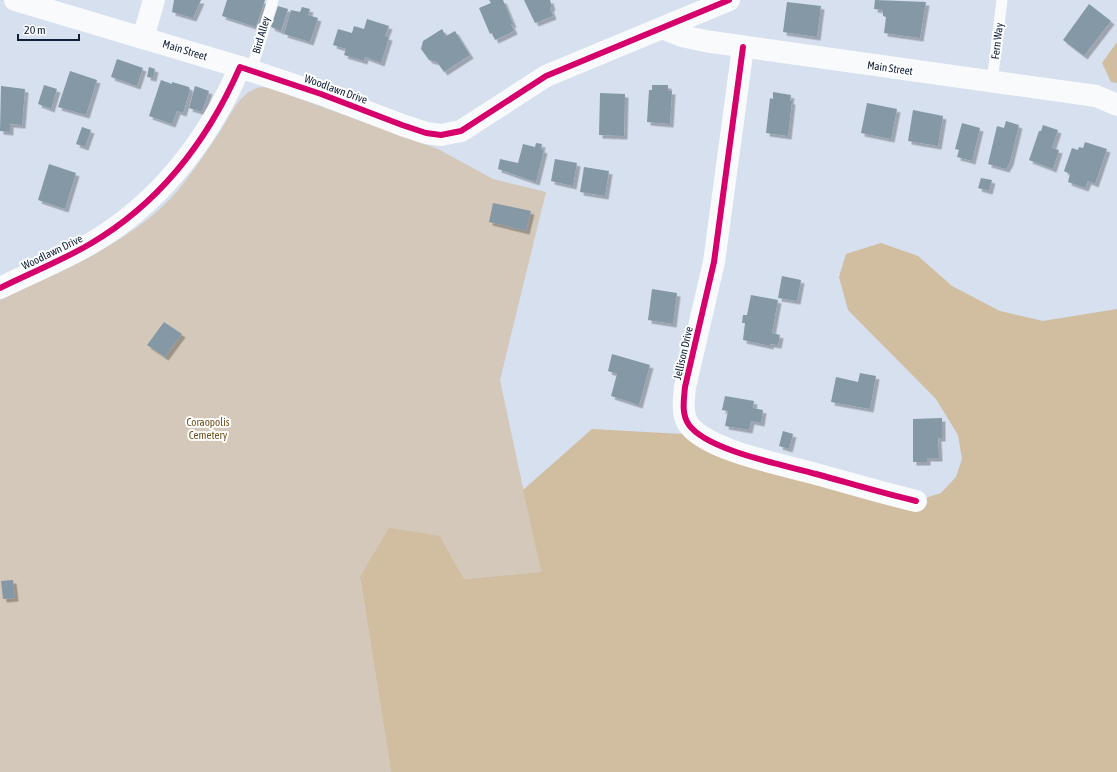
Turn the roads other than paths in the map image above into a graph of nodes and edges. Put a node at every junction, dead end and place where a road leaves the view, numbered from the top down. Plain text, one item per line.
1 (154, 0) edge
2 (273, 0) edge
3 (729, 0) edge
4 (1002, 0) edge
5 (21, 1) edge
6 (662, 28) junction
7 (143, 38) junction
8 (743, 46) junction
9 (246, 69) junction
10 (992, 82) junction
11 (1117, 104) edge
12 (0, 288) edge
13 (916, 501) dead end

1 - 7 street
2 - 9 lane, Bird Alley
3 - 6 street, Woodlawn Drive
4 - 10 lane, Fern Way
5 - 7 street, Main Street
6 - 8 street, Main Street
6 - 9 street, Woodlawn Drive
7 - 9 street, Main Street
8 - 10 street, Main Street
8 - 13 street, Jellison Drive
9 - 12 street, Woodlawn Drive
10 - 11 street, Main Street

